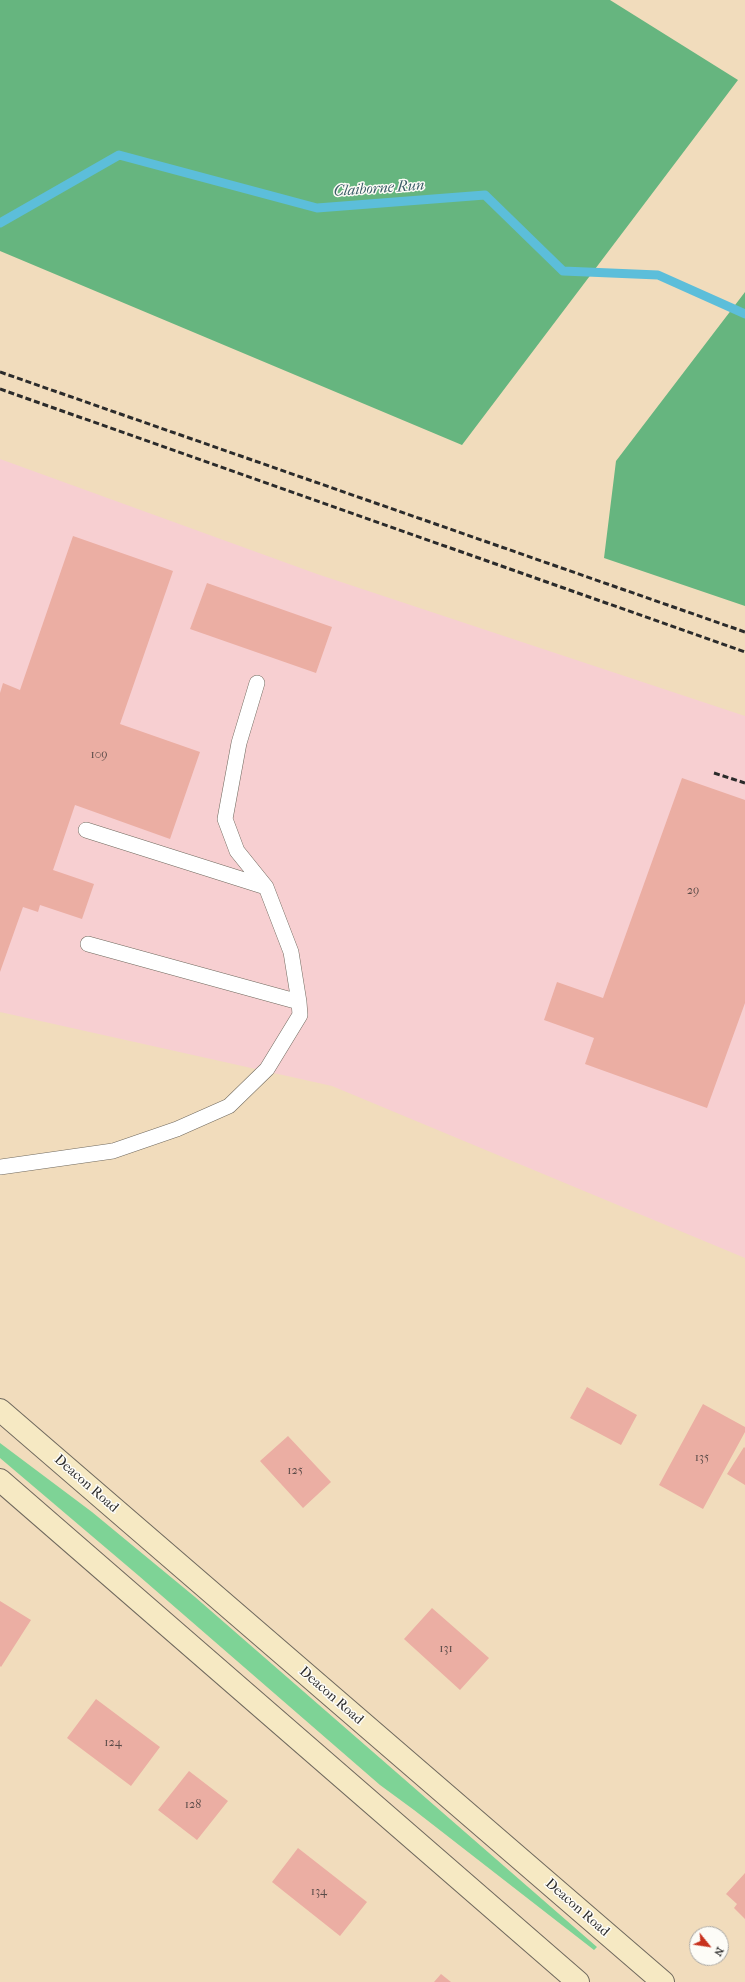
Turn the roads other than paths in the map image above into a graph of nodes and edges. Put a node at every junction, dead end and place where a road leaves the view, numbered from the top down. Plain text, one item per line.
1 (257, 683) dead end
2 (86, 830) dead end
3 (266, 887) junction
4 (88, 944) dead end
5 (299, 1002) junction
6 (0, 1168) edge
7 (0, 1410) edge
8 (0, 1480) edge
9 (578, 1982) edge
10 (662, 1982) edge

1 - 3 lane
2 - 3 lane
3 - 5 lane
4 - 5 lane
5 - 6 lane
7 - 10 main road, Deacon Road
8 - 9 main road

